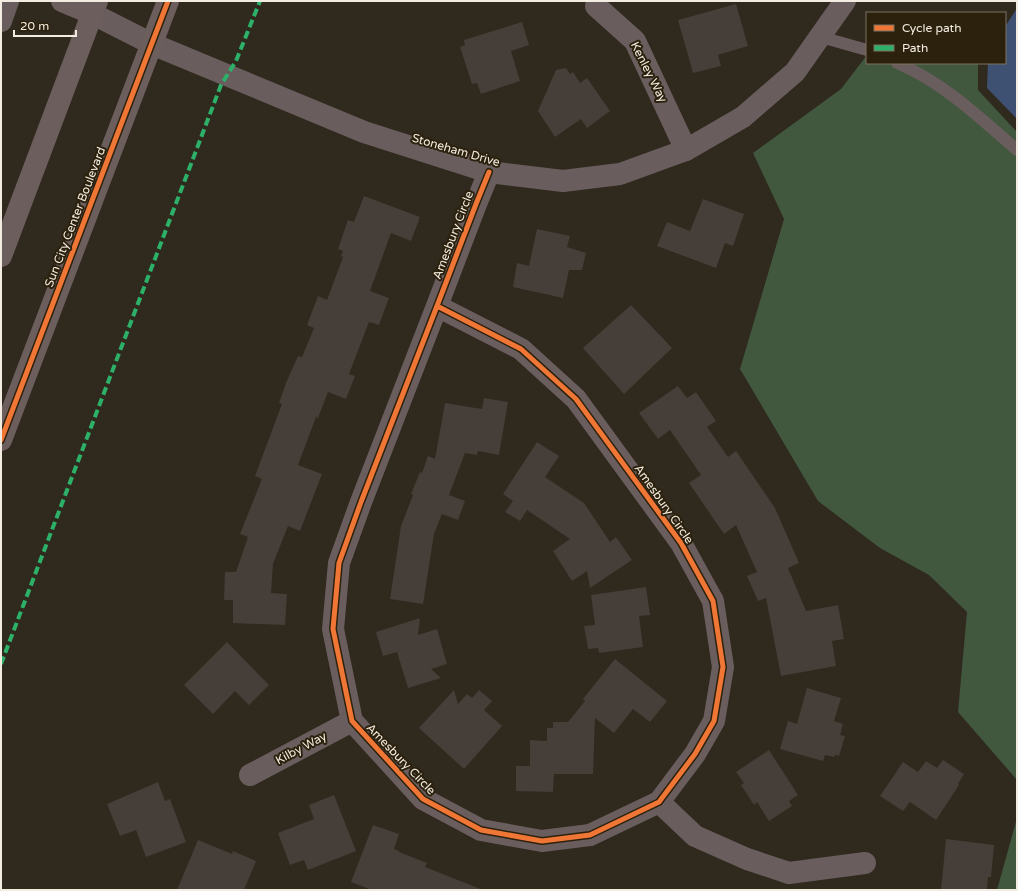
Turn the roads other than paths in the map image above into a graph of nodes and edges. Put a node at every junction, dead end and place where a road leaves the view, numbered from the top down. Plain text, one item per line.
1 (8, 1) edge
2 (62, 1) edge
3 (168, 1) edge
4 (845, 1) edge
5 (596, 6) dead end
6 (95, 8) edge
7 (1, 21) edge
8 (821, 37) junction
9 (152, 44) junction
10 (866, 50) edge
11 (900, 64) edge
12 (686, 150) junction
13 (1017, 150) edge
14 (489, 172) junction
15 (1, 256) edge
16 (437, 306) junction
17 (1, 440) edge
18 (352, 721) junction
19 (250, 775) dead end
20 (659, 802) junction
21 (865, 863) dead end

1 - 7 street
2 - 6 main road
3 - 9 main road, Sun City Center Boulevard
4 - 8 street, Stoneham Drive
5 - 12 street, Kenley Way
6 - 9 street, Stoneham Drive
6 - 15 main road
8 - 10 lane
8 - 12 street, Stoneham Drive
9 - 14 street, Stoneham Drive
9 - 17 main road, Sun City Center Boulevard
11 - 13 lane
12 - 14 street, Stoneham Drive
14 - 16 street, Amesbury Circle
16 - 18 street, Amesbury Circle
16 - 20 street, Amesbury Circle
18 - 19 street, Kilby Way
18 - 20 street, Amesbury Circle
20 - 21 street

